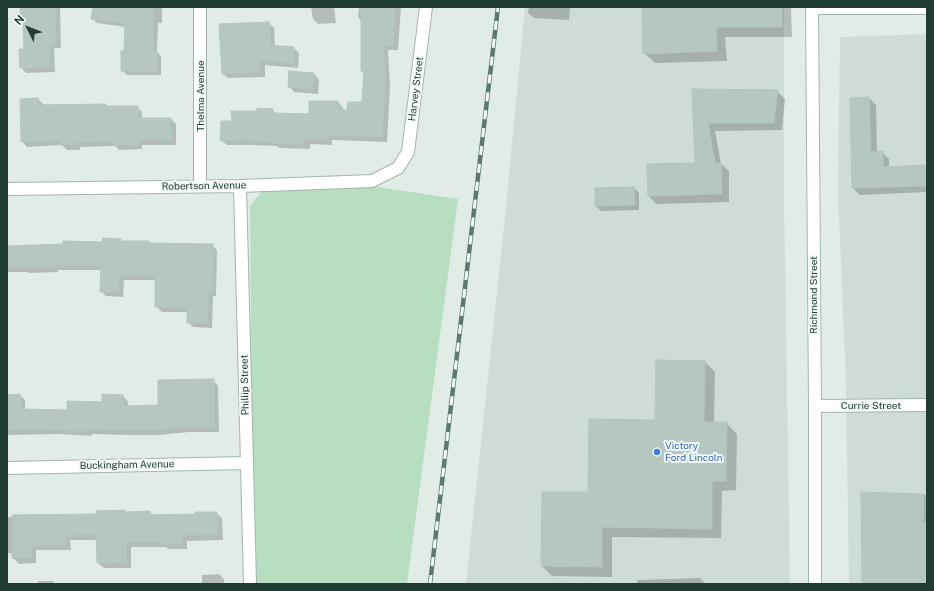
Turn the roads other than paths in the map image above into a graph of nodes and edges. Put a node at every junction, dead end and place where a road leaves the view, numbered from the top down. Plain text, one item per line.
1 (200, 7) edge
2 (426, 7) edge
3 (812, 7) edge
4 (927, 8) edge
5 (398, 168) joint
6 (200, 186) junction
7 (240, 186) junction
8 (7, 189) edge
9 (927, 405) edge
10 (815, 406) junction
11 (246, 463) junction
12 (7, 468) edge
13 (250, 584) edge
14 (815, 584) edge

1 - 6 street, Thelma Avenue
2 - 5 street, Harvey Street
3 - 4 street
3 - 10 street, Richmond Street
5 - 7 street, Robertson Avenue
6 - 7 street, Robertson Avenue
6 - 8 street, Robertson Avenue
7 - 11 street, Phillip Street
9 - 10 street, Currie Street
10 - 14 street, Richmond Street
11 - 12 street, Buckingham Avenue
11 - 13 street, Phillip Street

